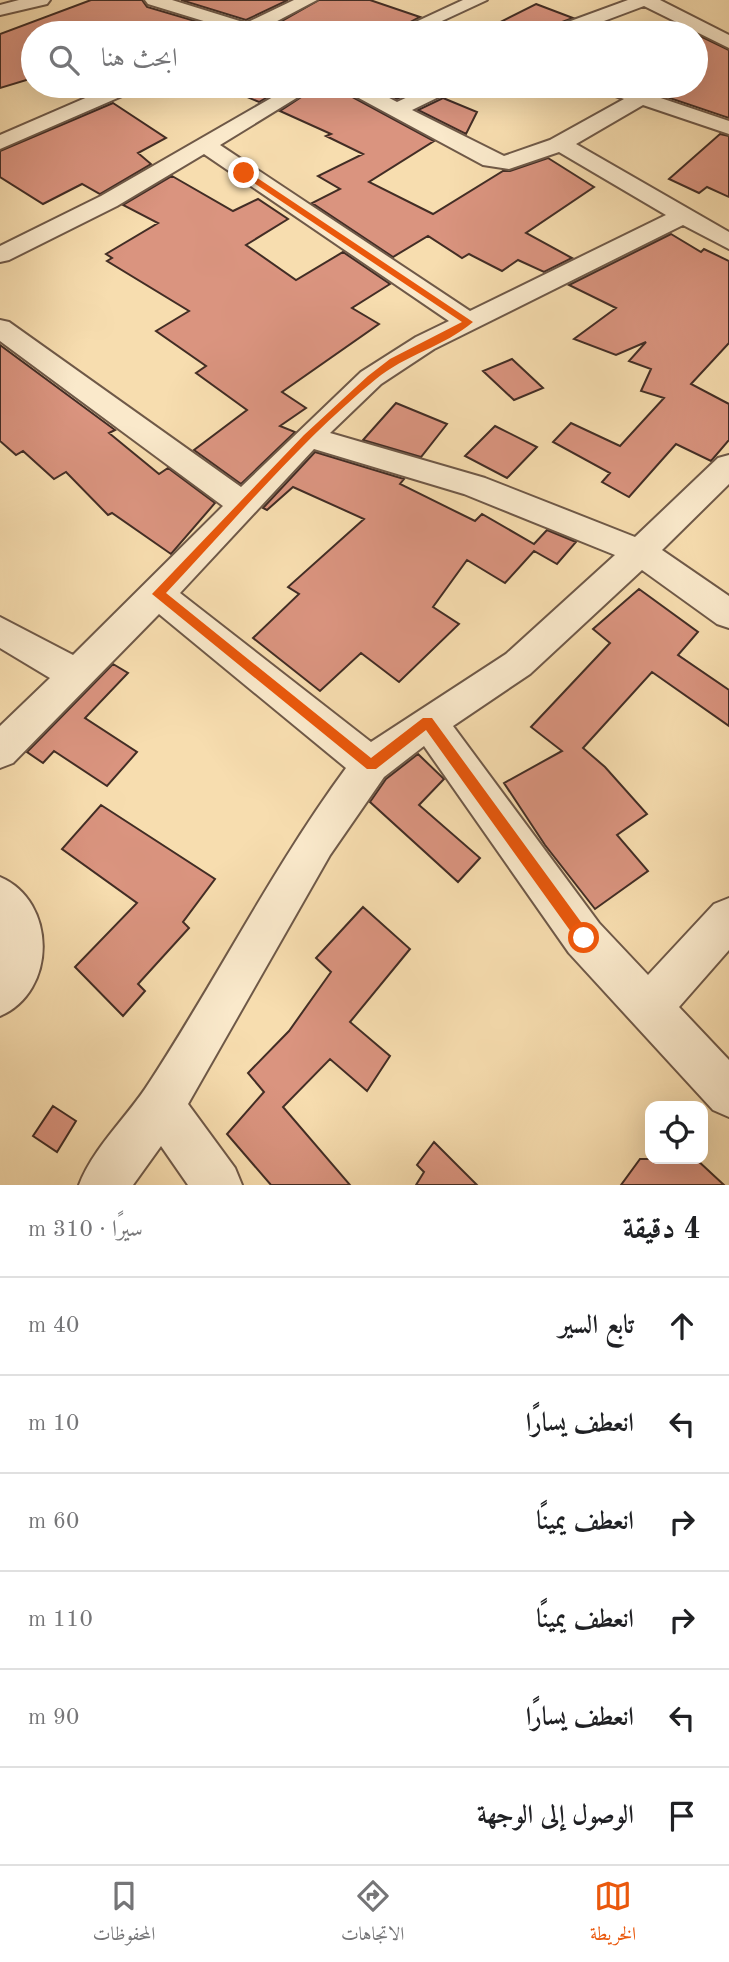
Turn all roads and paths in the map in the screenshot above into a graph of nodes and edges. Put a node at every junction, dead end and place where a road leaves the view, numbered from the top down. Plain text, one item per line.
1 (41, 0) edge
2 (154, 0) edge
3 (308, 0) edge
4 (478, 0) edge
5 (645, 0) edge
6 (0, 10) edge
7 (729, 18) edge
8 (217, 21) edge
9 (270, 21) edge
10 (429, 21) edge
11 (588, 21) edge
12 (688, 21) edge
13 (708, 25) edge
14 (708, 31) edge
15 (729, 43) edge
16 (102, 98) edge
17 (285, 98) edge
18 (376, 98) edge
19 (421, 98) edge
20 (639, 99) joint
21 (398, 109) junction
22 (729, 128) edge
23 (559, 142) junction
24 (0, 143) edge
25 (205, 145) junction
26 (682, 216) junction
27 (729, 242) edge
28 (0, 255) edge
29 (469, 322) junction
30 (0, 328) edge
31 (308, 437) junction
32 (729, 466) edge
33 (244, 505) junction
34 (640, 552) junction
35 (158, 594) junction
36 (729, 614) edge
37 (0, 631) edge
38 (75, 674) junction
39 (428, 722) junction
40 (0, 751) edge
41 (371, 765) junction
42 (0, 898) edge
43 (729, 919) edge
44 (0, 994) edge
45 (648, 1009) junction
46 (729, 1094) edge
47 (161, 1106) junction
48 (103, 1185) edge
49 (218, 1185) edge

1 - 6 street
2 - 8 street
3 - 9 street
4 - 10 street
5 - 11 street
5 - 12 street
7 - 13 street
14 - 15 street
16 - 24 street
17 - 25 street
18 - 21 street
19 - 21 street
20 - 22 street
20 - 23 street
21 - 23 street
23 - 26 street
25 - 28 street
25 - 29 street
26 - 27 street
26 - 29 street
29 - 31 street
30 - 33 street
31 - 33 street
31 - 34 street
32 - 34 street
33 - 35 street
34 - 36 street
34 - 39 street
35 - 38 street
35 - 41 street
37 - 38 street
38 - 40 street
39 - 41 street
39 - 45 street
41 - 47 street
42 - 44 street
43 - 45 street
45 - 46 street
47 - 48 street
47 - 49 street

